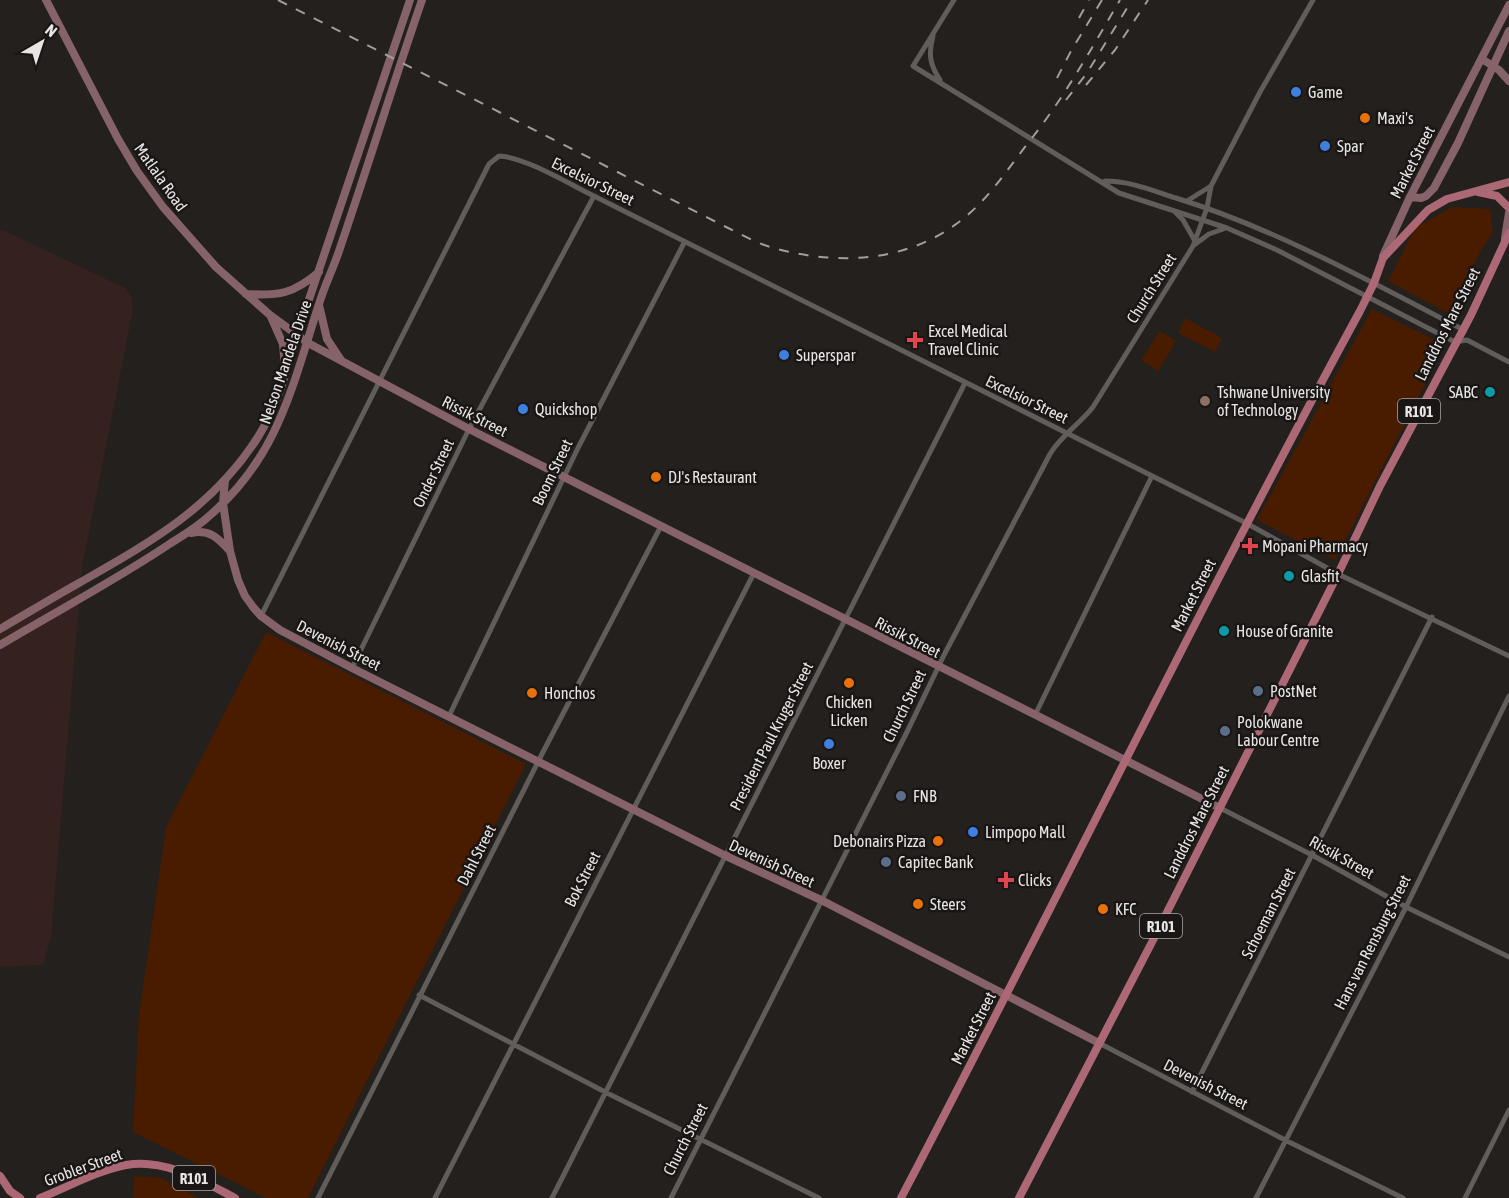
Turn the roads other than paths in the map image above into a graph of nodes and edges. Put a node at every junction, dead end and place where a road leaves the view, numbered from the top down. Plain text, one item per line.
1 (46, 0) edge
2 (410, 0) edge
3 (422, 0) edge
4 (954, 0) edge
5 (1313, 0) edge
6 (1509, 5) edge
7 (935, 28) junction
8 (1509, 31) edge
9 (1482, 59) junction
10 (1493, 66) junction
11 (1509, 81) edge
12 (943, 84) junction
13 (1102, 181) junction
14 (1509, 182) edge
15 (1211, 186) junction
16 (1472, 191) junction
17 (594, 196) junction
18 (1410, 197) junction
19 (1187, 201) junction
20 (1207, 208) junction
21 (1509, 208) edge
22 (1172, 209) junction
23 (1509, 213) edge
24 (1204, 220) junction
25 (1227, 228) junction
26 (1507, 236) edge
27 (684, 243) junction
28 (1194, 244) junction
29 (1383, 258) junction
30 (320, 271) junction
31 (1374, 282) junction
32 (245, 293) junction
33 (1367, 297) junction
34 (319, 303) junction
35 (270, 315) junction
36 (1462, 329) junction
37 (297, 335) junction
38 (1467, 340) junction
39 (1455, 342) junction
40 (308, 343) junction
41 (1509, 362) edge
42 (343, 363) junction
43 (285, 376) junction
44 (380, 382) junction
45 (965, 383) junction
46 (469, 429) junction
47 (1065, 433) junction
48 (1152, 476) junction
49 (564, 477) junction
50 (225, 480) junction
51 (224, 503) junction
52 (1246, 524) junction
53 (662, 526) junction
54 (187, 534) junction
55 (230, 551) junction
56 (754, 573) junction
57 (1338, 574) junction
58 (261, 616) junction
59 (1432, 617) junction
60 (844, 620) junction
61 (0, 629) edge
62 (0, 645) edge
63 (1509, 656) edge
64 (938, 667) junction
65 (352, 668) junction
66 (1509, 696) edge
67 (1035, 715) junction
68 (449, 717) junction
69 (538, 762) junction
70 (1125, 762) junction
71 (1220, 808) junction
72 (633, 809) junction
73 (1312, 855) junction
74 (726, 856) junction
75 (821, 900) junction
76 (1406, 907) junction
77 (1509, 957) edge
78 (1007, 995) junction
79 (419, 996) junction
80 (1099, 1043) junction
81 (512, 1044) junction
82 (607, 1092) junction
83 (1192, 1092) junction
84 (1509, 1110) edge
85 (701, 1138) junction
86 (1285, 1140) junction
87 (0, 1176) edge
88 (20, 1198) edge
89 (41, 1198) edge
90 (235, 1198) edge
91 (318, 1198) edge
92 (435, 1198) edge
93 (552, 1198) edge
94 (671, 1198) edge
95 (819, 1198) edge
96 (902, 1198) edge
97 (1019, 1198) edge
98 (1256, 1198) edge
99 (1403, 1198) edge
100 (1465, 1198) edge

1 - 32 main road, Matlala Road
2 - 30 main road, Nelson Mandela Drive
3 - 34 main road, Nelson Mandela Drive
4 - 7 street
5 - 15 street, Church Street
6 - 9 main road, Market Street
7 - 12 street
7 - 12 street
8 - 10 main road
9 - 10 main road
9 - 18 main road, Market Street
10 - 11 main road
10 - 18 main road
12 - 13 street
13 - 19 street
13 - 22 street
14 - 16 main road
15 - 19 street
15 - 20 street, Church Street
16 - 21 main road
16 - 29 main road
17 - 27 street, Excelsior Street
17 - 44 street, Excelsior Street
17 - 46 street, Onder Street
18 - 29 main road, Market Street
19 - 20 street
20 - 24 street, Church Street
20 - 31 street
22 - 24 street
22 - 28 street, Church Street
23 - 26 main road
24 - 25 street
24 - 28 street, Church Street
25 - 28 street, Church Street
25 - 33 street
26 - 36 main road, Landdros Mare Street / R101
27 - 45 street, Excelsior Street
27 - 49 street, Boom Street
28 - 47 street, Church Street
29 - 31 main road, Market Street
30 - 32 main road
30 - 37 main road, Nelson Mandela Drive
31 - 33 main road, Market Street
31 - 36 street
32 - 35 main road, Matlala Road
33 - 39 street
33 - 52 main road, Market Street
34 - 40 main road, Nelson Mandela Drive
34 - 42 main road
35 - 37 main road, Matlala Road
35 - 43 main road
36 - 38 street
36 - 39 main road, Landdros Mare Street / R101
37 - 40 main road, Rissik Street
37 - 43 main road, Nelson Mandela Drive
38 - 39 street
38 - 41 street
39 - 57 main road, Landdros Mare Street / R101
40 - 42 main road, Rissik Street
40 - 51 main road, Nelson Mandela Drive
42 - 44 main road, Rissik Street
43 - 50 main road, Nelson Mandela Drive
44 - 46 main road, Rissik Street
44 - 58 street
45 - 47 street, Excelsior Street
45 - 60 street, President Paul Kruger Street
46 - 49 main road, Rissik Street
46 - 65 street, Onder Street
47 - 48 street, Excelsior Street
47 - 64 street, Church Street
48 - 52 street, Excelsior Street
48 - 67 street
49 - 53 main road, Rissik Street
49 - 68 street, Boom Street
50 - 51 main road, Devenish Street
50 - 61 main road, Nelson Mandela Drive
51 - 54 main road, Nelson Mandela Drive
51 - 55 main road, Devenish Street
52 - 57 street, Excelsior Street
52 - 70 main road, Market Street
53 - 56 main road, Rissik Street
53 - 69 street, Dahl Street
54 - 55 main road
54 - 62 main road, Nelson Mandela Drive
55 - 58 main road, Devenish Street
56 - 60 main road, Rissik Street
56 - 72 street, Bok Street
57 - 59 street, Excelsior Street
57 - 71 main road, Landdros Mare Street / R101
58 - 65 main road, Devenish Street
59 - 63 street, Excelsior Street
59 - 73 street, Schoeman Street
60 - 64 main road, Rissik Street
60 - 74 street, President Paul Kruger Street
64 - 67 main road, Rissik Street
64 - 75 street, Church Street
65 - 68 main road, Devenish Street
66 - 76 street, Hans van Rensburg Street
67 - 70 main road, Rissik Street
68 - 69 main road, Devenish Street
69 - 72 main road, Devenish Street
69 - 79 street, Dahl Street
70 - 71 main road, Rissik Street
70 - 78 main road, Market Street
71 - 73 street, Rissik Street
71 - 80 main road, Landdros Mare Street / R101
72 - 74 main road, Devenish Street
72 - 81 street, Bok Street
73 - 76 street, Rissik Street
73 - 83 street, Schoeman Street
74 - 75 main road, Devenish Street
74 - 82 street, President Paul Kruger Street
75 - 78 main road, Devenish Street
75 - 85 street, Church Street
76 - 77 street, Rissik Street
76 - 86 street, Hans van Rensburg Street
78 - 80 main road, Devenish Street
78 - 96 main road, Market Street
79 - 81 street
79 - 91 street, Dahl Street
80 - 83 street, Devenish Street
80 - 97 main road, Landdros Mare Street / R101
81 - 82 street
81 - 92 street, Bok Street
82 - 85 street
82 - 93 street, President Paul Kruger Street
83 - 86 street, Devenish Street
84 - 100 street
85 - 94 street, Church Street
85 - 95 street
86 - 98 street, Hans van Rensburg Street
86 - 99 street, Devenish Street
87 - 88 main road
89 - 90 main road, Grobler Street / R101

